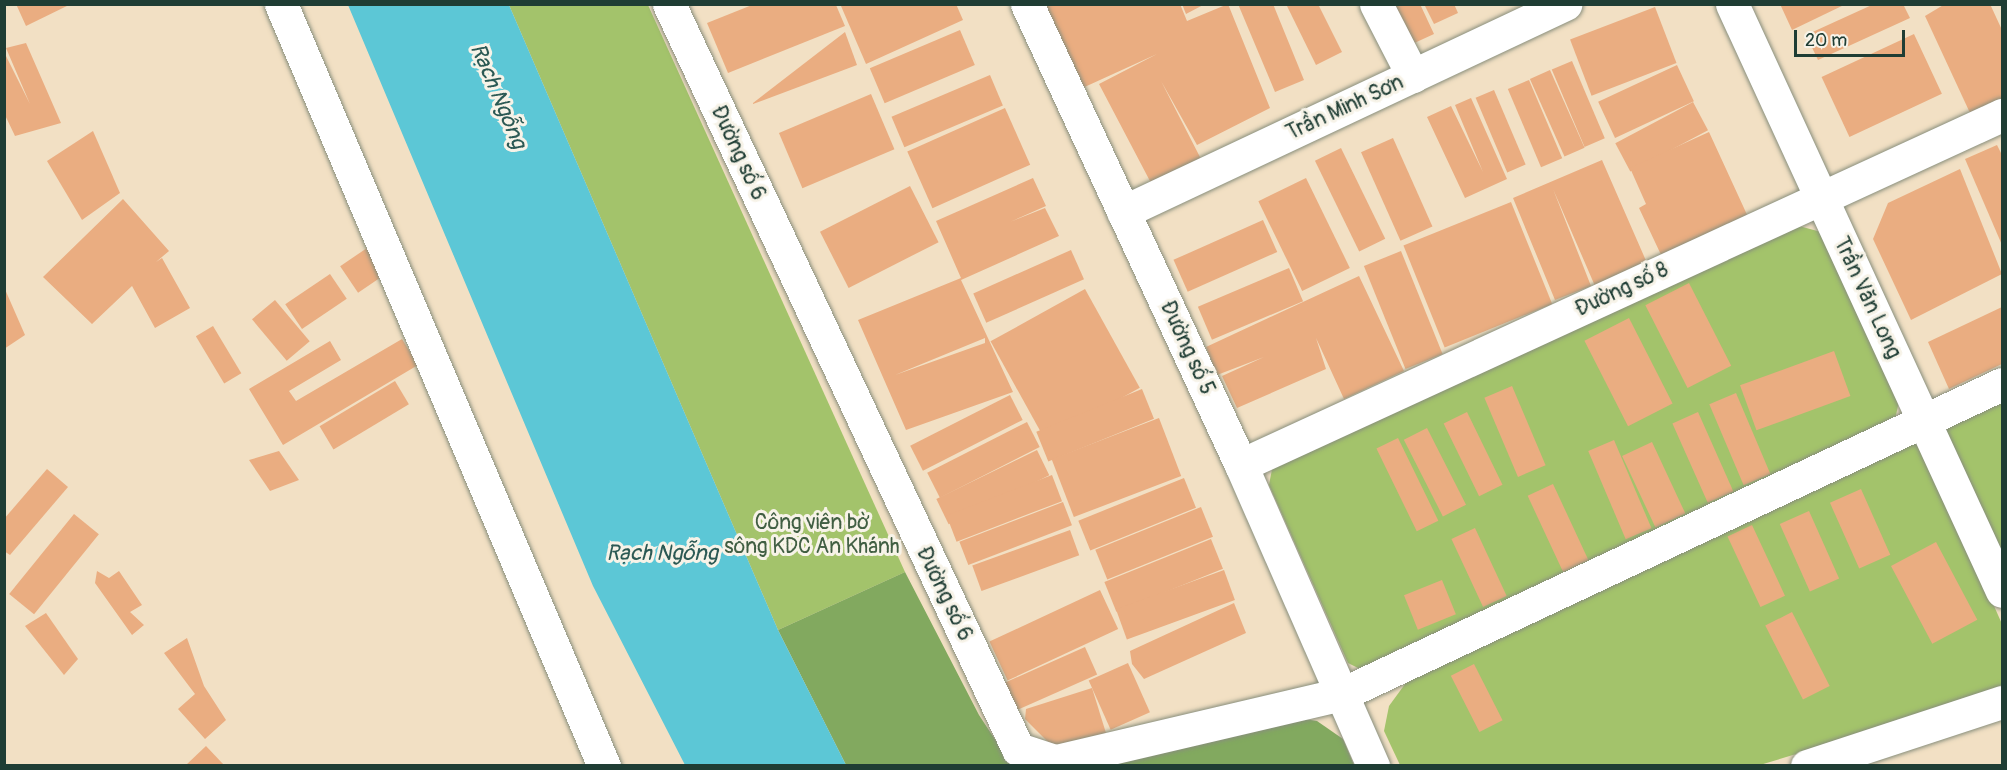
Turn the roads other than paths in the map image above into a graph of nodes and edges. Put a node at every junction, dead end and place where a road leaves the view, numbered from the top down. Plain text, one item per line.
1 (281, 4) edge
2 (669, 4) edge
3 (1027, 4) edge
4 (1376, 4) edge
5 (1566, 4) edge
6 (1732, 4) edge
7 (1413, 76) junction
8 (2002, 116) edge
9 (1821, 198) junction
10 (1123, 212) junction
11 (2002, 384) edge
12 (1924, 419) junction
13 (1241, 465) junction
14 (2002, 591) edge
15 (1342, 694) junction
16 (2002, 702) edge
17 (604, 765) edge
18 (1373, 765) edge
19 (1807, 765) edge

1 - 17 street
2 - 15 street, Đường số 6
3 - 10 street, Đường số 5
4 - 7 street
5 - 7 street, Trần Minh Sơn
6 - 9 street, Trần Văn Long
7 - 10 street, Trần Minh Sơn
8 - 9 street, Đường số 8
9 - 12 street, Trần Văn Long
9 - 13 street, Đường số 8
10 - 13 street, Đường số 5
11 - 12 street, Đường số 6
12 - 14 street, Trần Văn Long
12 - 15 street, Đường số 6
13 - 15 street, Đường số 5
15 - 18 street, Đường số 5
16 - 19 street

